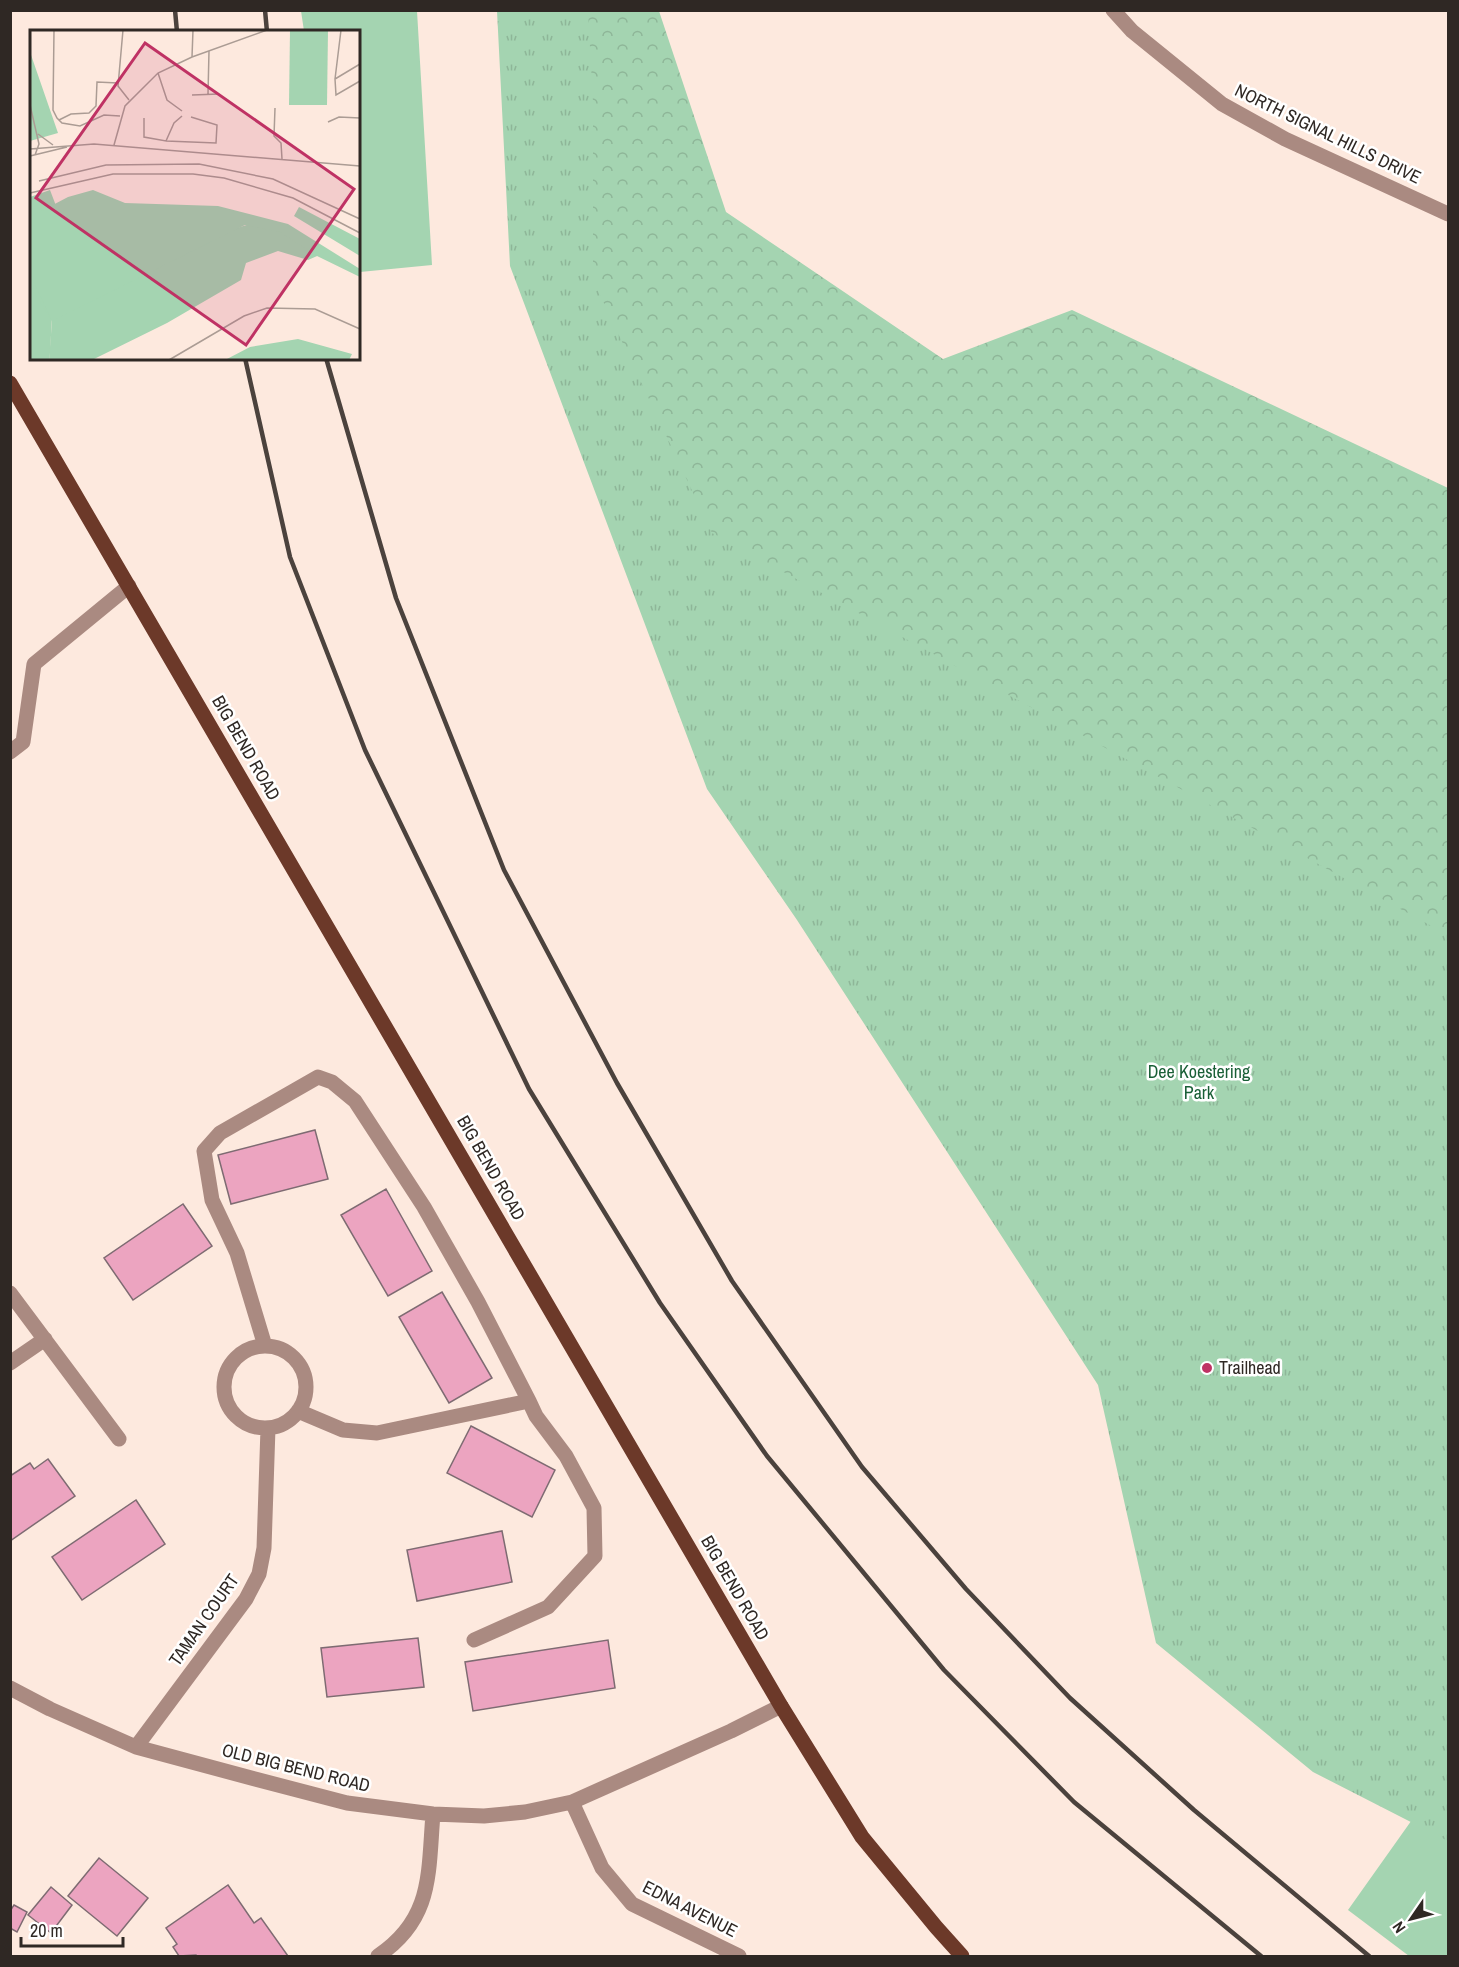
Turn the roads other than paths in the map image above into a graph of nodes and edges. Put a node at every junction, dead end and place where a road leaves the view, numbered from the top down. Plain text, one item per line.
1 (1113, 10) edge
2 (1449, 214) edge
3 (10, 383) edge
4 (129, 586) junction
5 (10, 752) edge
6 (10, 1293) edge
7 (45, 1339) junction
8 (265, 1346) junction
9 (10, 1363) edge
10 (529, 1401) junction
11 (298, 1411) junction
12 (268, 1428) junction
13 (119, 1439) dead end
14 (474, 1640) dead end
15 (10, 1688) edge
16 (781, 1706) junction
17 (136, 1747) junction
18 (572, 1802) junction
19 (433, 1814) junction
20 (378, 1956) edge
21 (739, 1956) edge
22 (962, 1956) edge

1 - 2 street, NORTH SIGNAL HILLS DRIVE
3 - 4 main road, BIG BEND ROAD
4 - 5 street
4 - 16 main road, BIG BEND ROAD
6 - 7 street
7 - 9 street
7 - 13 street
8 - 10 street
8 - 11 street
8 - 12 street
10 - 11 street
10 - 14 street
11 - 12 street
12 - 17 street, TAMAN COURT
15 - 17 street, OLD BIG BEND ROAD
16 - 18 street, OLD BIG BEND ROAD
16 - 22 main road, BIG BEND ROAD
17 - 19 street, OLD BIG BEND ROAD
18 - 19 street, OLD BIG BEND ROAD
18 - 21 street, EDNA AVENUE
19 - 20 street

